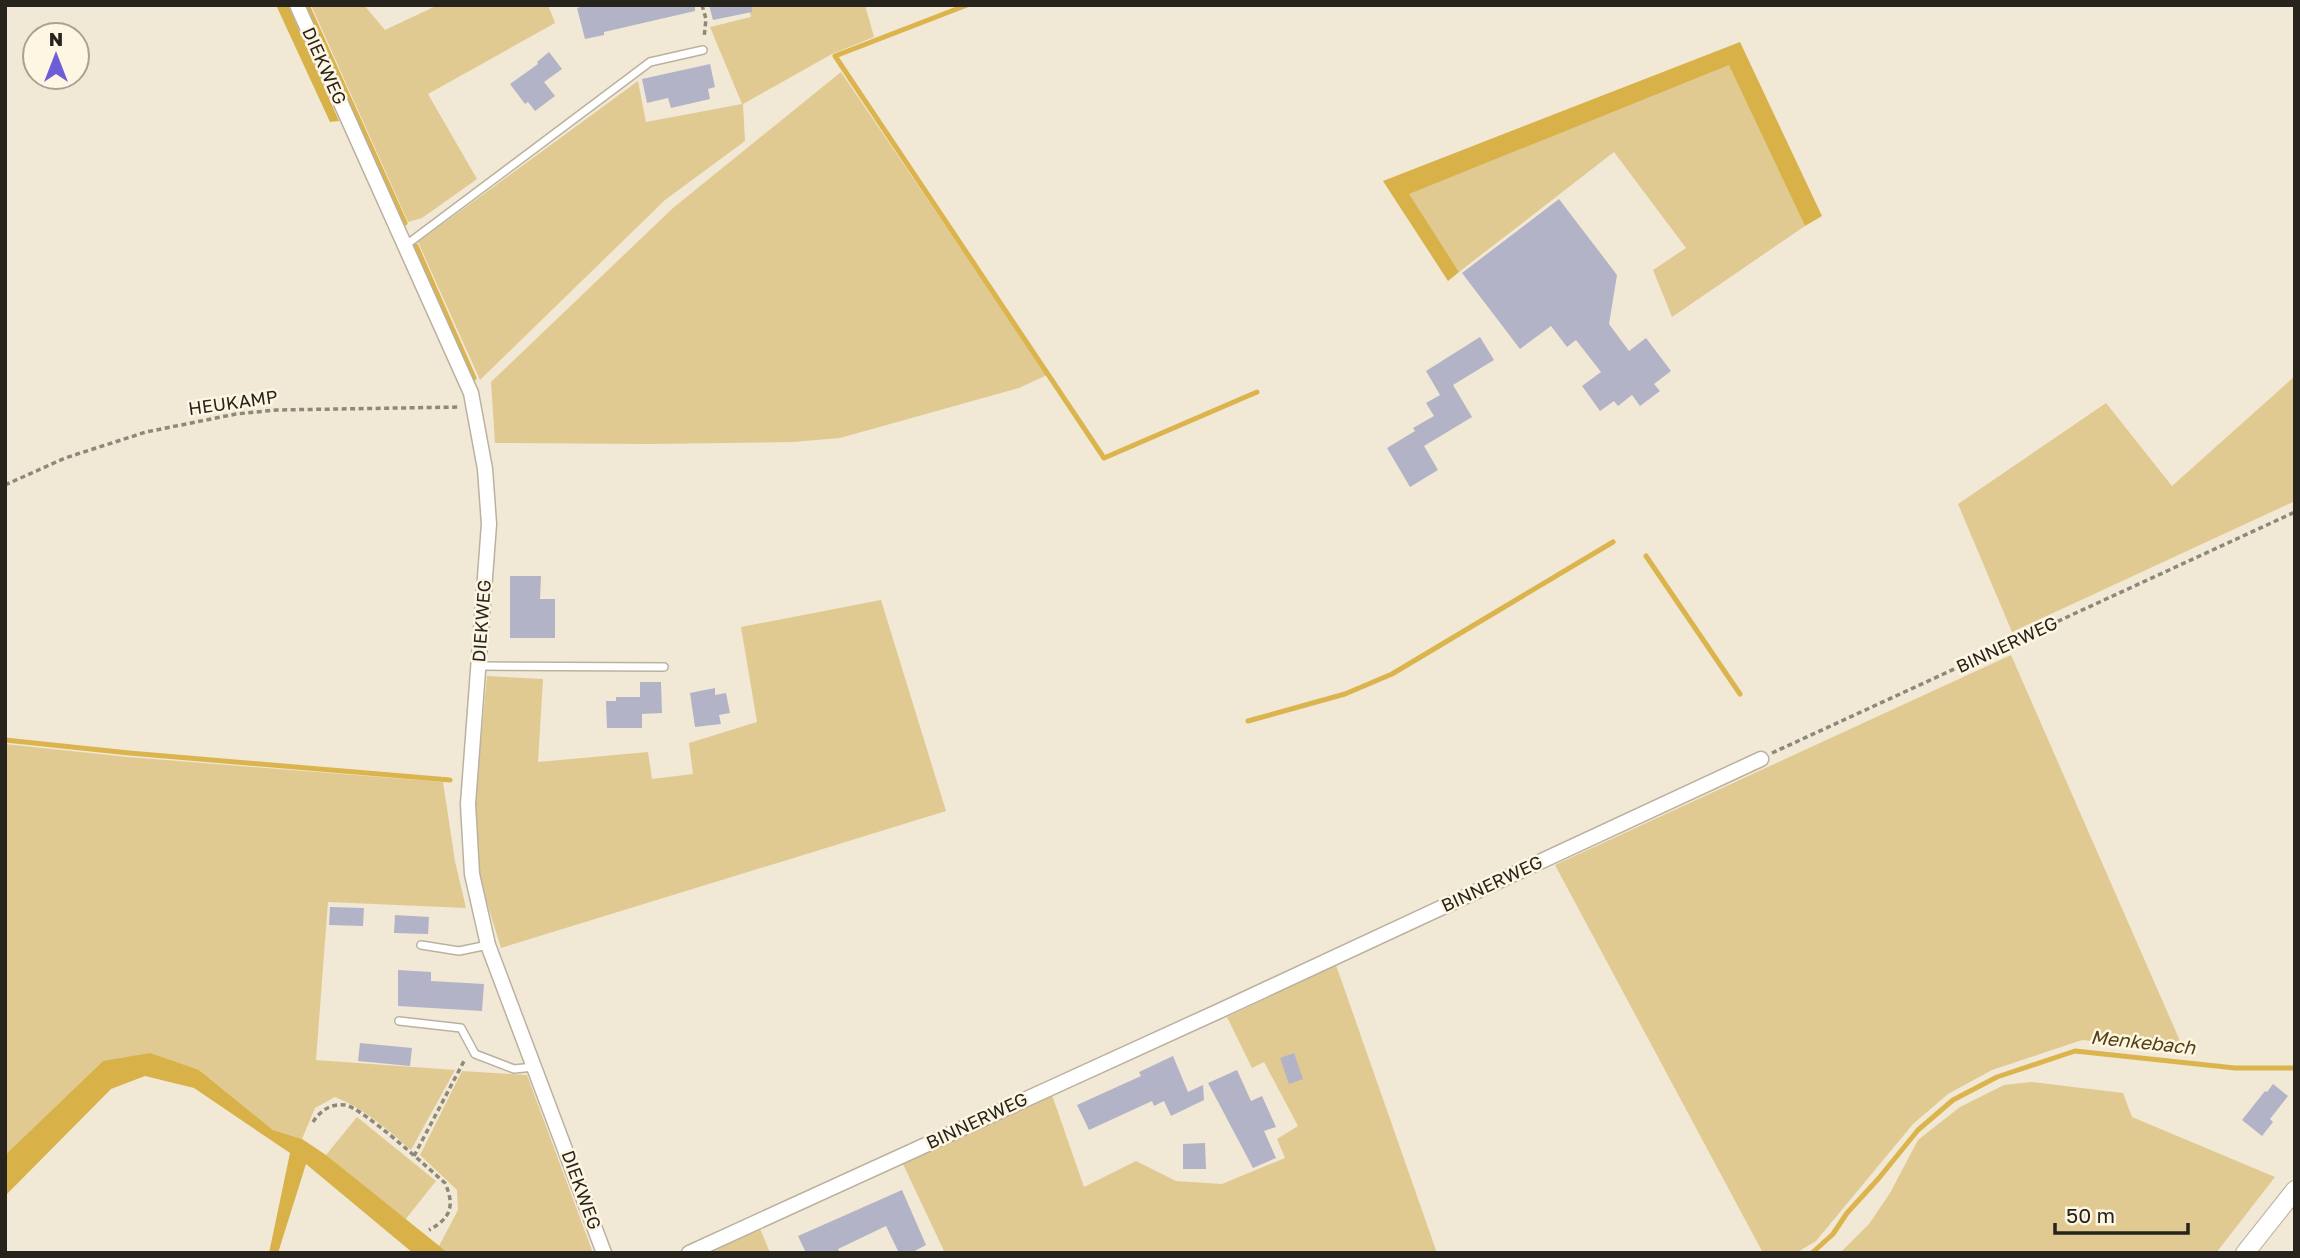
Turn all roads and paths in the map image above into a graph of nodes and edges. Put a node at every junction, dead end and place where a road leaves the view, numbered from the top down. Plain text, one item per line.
1 (296, 5) edge
2 (702, 5) edge
3 (703, 50) joint
4 (406, 245) junction
5 (474, 406) junction
6 (5, 485) edge
7 (2295, 512) edge
8 (479, 666) junction
9 (664, 667) dead end
10 (1761, 758) joint
11 (488, 944) junction
12 (421, 945) dead end
13 (399, 1021) dead end
14 (475, 1054) junction
15 (535, 1067) junction
16 (313, 1122) dead end
17 (413, 1156) junction
18 (2295, 1189) edge
19 (429, 1230) dead end
20 (604, 1253) edge
21 (689, 1253) edge
22 (2245, 1253) edge

1 - 4 street, DIEKWEG
2 - 3 path
3 - 4 lane
4 - 5 street, DIEKWEG
5 - 6 path, HEUKAMP
5 - 8 street, DIEKWEG
7 - 10 path, BINNERWEG
8 - 9 lane
8 - 11 street, DIEKWEG
10 - 21 street, BINNERWEG
11 - 12 lane
11 - 15 street, DIEKWEG
13 - 14 lane
14 - 15 lane
14 - 17 path
15 - 20 street, DIEKWEG
16 - 17 path
17 - 19 path
18 - 22 street

